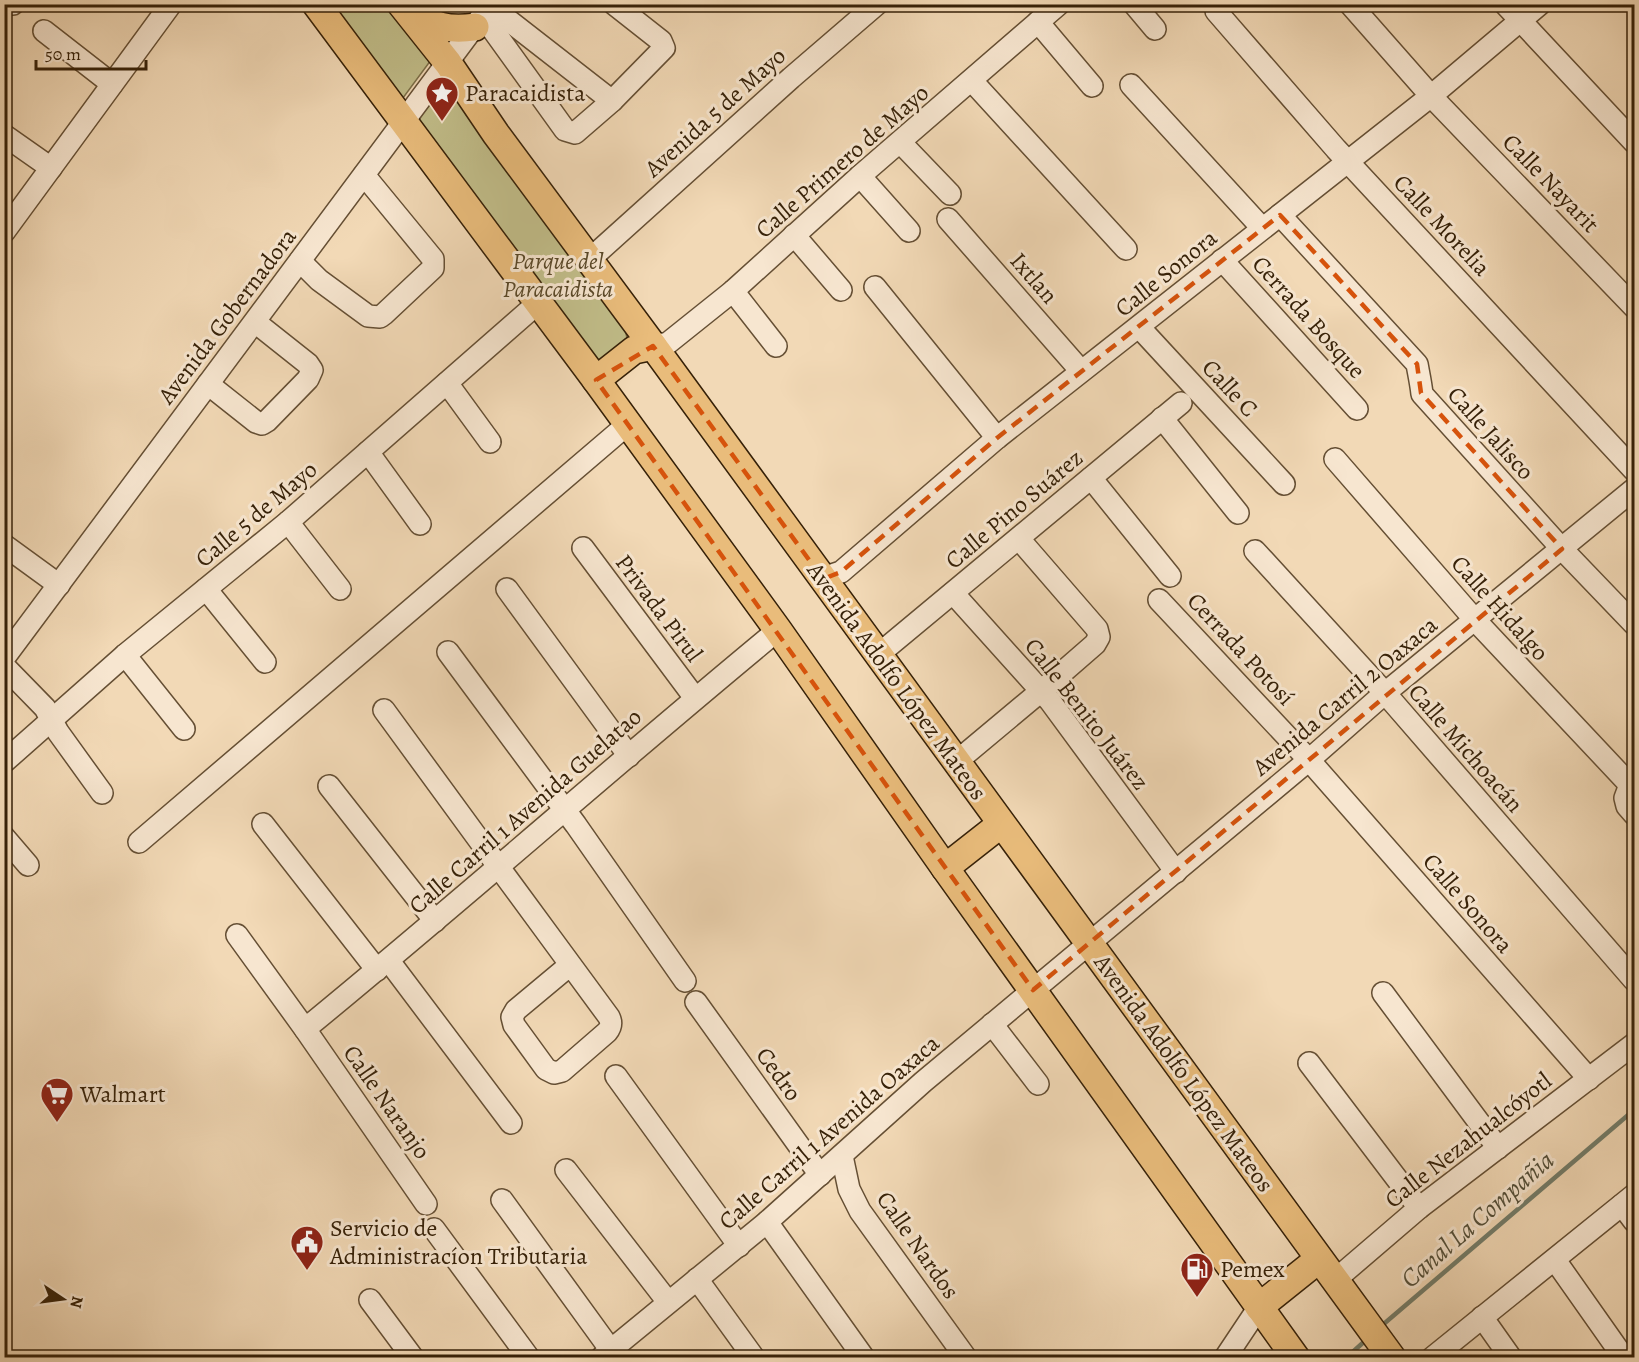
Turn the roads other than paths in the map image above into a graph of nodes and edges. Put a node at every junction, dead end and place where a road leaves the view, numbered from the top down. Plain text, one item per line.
1 (6, 4) edge
2 (13, 4) edge
3 (171, 4) edge
4 (316, 4) edge
5 (614, 4) edge
6 (877, 4) edge
7 (1059, 4) edge
8 (1134, 4) edge
9 (1350, 4) edge
10 (1505, 4) edge
11 (1540, 4) edge
12 (402, 5) edge
13 (1216, 12) dead end
14 (485, 13) edge
15 (1520, 21) junction
16 (1038, 22) junction
17 (1155, 29) dead end
18 (44, 31) dead end
19 (448, 63) junction
20 (972, 81) junction
21 (112, 84) junction
22 (1131, 85) dead end
23 (1092, 86) dead end
24 (1431, 96) junction
25 (612, 101) junction
26 (403, 123) junction
27 (4, 135) edge
28 (901, 142) junction
29 (1635, 142) edge
30 (1347, 160) junction
31 (51, 168) junction
32 (364, 175) junction
33 (860, 176) junction
34 (950, 194) dead end
35 (1280, 214) junction
36 (948, 219) dead end
37 (1262, 228) junction
38 (909, 231) dead end
39 (4, 232) edge
40 (794, 235) junction
41 (1126, 249) dead end
42 (589, 260) junction
43 (1222, 260) junction
44 (300, 261) junction
45 (875, 287) dead end
46 (841, 290) dead end
47 (733, 291) junction
48 (538, 303) junction
49 (1635, 307) edge
50 (255, 322) junction
51 (1139, 327) junction
52 (653, 346) junction
53 (776, 346) dead end
54 (1082, 371) junction
55 (596, 380) junction
56 (447, 383) junction
57 (208, 384) junction
58 (1181, 404) dead end
59 (1357, 409) dead end
60 (1162, 418) junction
61 (628, 424) junction
62 (997, 438) junction
63 (490, 442) dead end
64 (368, 452) junction
65 (1335, 459) dead end
66 (1635, 470) edge
67 (1091, 478) junction
68 (1284, 484) dead end
69 (1635, 489) edge
70 (1238, 513) dead end
71 (288, 522) junction
72 (420, 524) dead end
73 (1019, 539) junction
74 (4, 545) edge
75 (583, 548) dead end
76 (1562, 549) junction
77 (1256, 551) dead end
78 (1170, 576) dead end
79 (823, 578) junction
80 (59, 585) junction
81 (340, 589) dead end
82 (507, 589) dead end
83 (206, 590) junction
84 (954, 592) junction
85 (1160, 600) dead end
86 (1475, 620) junction
87 (1635, 624) edge
88 (778, 630) junction
89 (448, 652) dead end
90 (879, 654) junction
91 (124, 655) junction
92 (4, 658) edge
93 (265, 662) dead end
94 (4, 666) edge
95 (1041, 691) junction
96 (1385, 693) junction
97 (695, 698) junction
98 (384, 710) dead end
99 (51, 719) junction
100 (184, 729) dead end
101 (629, 756) junction
102 (1309, 760) junction
103 (4, 762) edge
104 (956, 762) junction
105 (329, 786) dead end
106 (102, 793) dead end
107 (1631, 796) edge
108 (566, 810) junction
109 (263, 824) dead end
110 (1001, 824) junction
111 (4, 837) edge
112 (138, 842) dead end
113 (27, 865) dead end
114 (498, 866) junction
115 (945, 868) junction
116 (1176, 872) junction
117 (435, 921) junction
118 (237, 935) dead end
119 (1090, 944) junction
120 (383, 965) junction
121 (570, 965) junction
122 (1635, 980) edge
123 (685, 981) dead end
124 (1032, 990) junction
125 (1383, 993) dead end
126 (696, 1002) dead end
127 (992, 1024) junction
128 (305, 1029) junction
129 (1635, 1044) edge
130 (1309, 1063) dead end
131 (616, 1076) dead end
132 (1589, 1079) junction
133 (1038, 1084) dead end
134 (511, 1123) dead end
135 (1498, 1148) junction
136 (842, 1156) junction
137 (566, 1170) dead end
138 (820, 1175) junction
139 (502, 1200) dead end
140 (426, 1204) dead end
141 (1630, 1207) edge
142 (1419, 1208) junction
143 (767, 1222) junction
144 (434, 1229) dead end
145 (739, 1246) junction
146 (1555, 1260) junction
147 (1332, 1277) junction
148 (697, 1279) junction
149 (370, 1300) dead end
150 (668, 1302) junction
151 (1259, 1307) junction
152 (1482, 1317) junction
153 (1291, 1350) edge
154 (606, 1353) edge
155 (413, 1358) edge
156 (529, 1358) edge
157 (754, 1358) edge
158 (864, 1358) edge
159 (966, 1358) edge
160 (1225, 1358) edge
161 (1392, 1358) edge
162 (1432, 1358) edge
163 (1511, 1358) edge
164 (1624, 1358) edge

1 - 2 street
3 - 21 street
4 - 26 main road
5 - 25 street
6 - 42 street, Avenida 5 de Mayo
7 - 16 street, Calle Primero de Mayo
8 - 17 street
9 - 24 street, Calle Nayarit
10 - 15 street
11 - 15 street, Calle Sonora
12 - 14 main road
12 - 19 main road, Avenida Adolfo López Mateos
13 - 30 street, Calle Morelia
14 - 19 street, Avenida Gobernadora
14 - 25 street
14 - 25 street
15 - 24 street, Calle Sonora
15 - 29 street
16 - 20 street, Calle Primero de Mayo
16 - 23 street
18 - 21 street
19 - 26 street, Avenida Gobernadora
19 - 42 main road, Avenida Adolfo López Mateos
20 - 28 street, Calle Primero de Mayo
20 - 41 street
21 - 31 street
22 - 37 street
24 - 30 street, Calle Sonora
24 - 49 street, Calle Nayarit
26 - 32 street, Avenida Gobernadora
26 - 48 main road
27 - 31 street
28 - 33 street, Calle Primero de Mayo
28 - 34 street
30 - 35 street, Calle Sonora
30 - 66 street, Calle Morelia
31 - 39 street
32 - 44 street, Avenida Gobernadora
32 - 44 street
33 - 38 street
33 - 40 street, Calle Primero de Mayo
35 - 37 street, Calle Sonora
35 - 76 street, Calle Jalisco
36 - 54 street, Ixtlan
37 - 43 street, Calle Sonora
40 - 46 street
40 - 47 street, Calle Primero de Mayo
42 - 52 main road, Avenida Adolfo López Mateos
43 - 51 street, Calle Sonora
43 - 59 street, Cerrada Bosque
44 - 50 street, Avenida Gobernadora
45 - 62 street
47 - 52 street, Calle Primero de Mayo
47 - 53 street
48 - 55 main road
48 - 56 street, Calle 5 de Mayo
50 - 57 street, Avenida Gobernadora
50 - 57 street
51 - 54 street, Calle Sonora
51 - 68 street, Calle C
52 - 55 main road
52 - 79 main road, Avenida Adolfo López Mateos
54 - 62 street, Calle Sonora
55 - 61 main road
56 - 63 street
56 - 64 street, Calle 5 de Mayo
57 - 80 street, Avenida Gobernadora
58 - 60 street, Calle Pino Suárez
60 - 67 street, Calle Pino Suárez
60 - 70 street
61 - 88 main road
61 - 112 street
62 - 79 street, Calle Sonora
64 - 71 street, Calle 5 de Mayo
64 - 72 street
65 - 86 street, Calle Hidalgo
67 - 73 street, Calle Pino Suárez
67 - 78 street
69 - 76 street, Avenida Carril 2 Oaxaca
71 - 81 street
71 - 83 street, Calle 5 de Mayo
73 - 84 street, Calle Pino Suárez
73 - 95 street
74 - 80 street
75 - 97 street, Privada Pirul
76 - 86 street, Avenida Carril 2 Oaxaca
76 - 87 street, Calle Jalisco
77 - 96 street, Calle Michoacán
79 - 90 main road, Avenida Adolfo López Mateos
80 - 92 street, Avenida Gobernadora
82 - 101 street
83 - 91 street, Calle 5 de Mayo
83 - 93 street
84 - 90 street, Calle Pino Suárez
84 - 95 street, Calle Benito Juárez
85 - 102 street, Cerrada Potosí
86 - 96 street, Avenida Carril 2 Oaxaca
86 - 107 street, Calle Hidalgo
88 - 97 street, Calle Carril 1 Avenida Guelatao
88 - 115 main road
89 - 108 street
90 - 104 main road, Avenida Adolfo López Mateos
91 - 99 street, Calle 5 de Mayo
91 - 100 street
94 - 99 street
95 - 104 street
95 - 116 street, Calle Benito Juárez
96 - 102 street, Avenida Carril 2 Oaxaca
96 - 122 street, Calle Michoacán
97 - 101 street, Calle Carril 1 Avenida Guelatao
98 - 114 street
99 - 103 street, Calle 5 de Mayo
99 - 106 street
101 - 108 street, Calle Carril 1 Avenida Guelatao
102 - 116 street, Avenida Carril 2 Oaxaca
102 - 132 street, Calle Sonora
104 - 110 main road, Avenida Adolfo López Mateos
105 - 117 street
108 - 114 street, Calle Carril 1 Avenida Guelatao
108 - 123 street
109 - 120 street
110 - 115 main road
110 - 119 main road, Avenida Adolfo López Mateos
111 - 113 street
114 - 117 street, Calle Carril 1 Avenida Guelatao
114 - 121 street
115 - 124 main road
116 - 119 street, Avenida Carril 2 Oaxaca
117 - 120 street, Calle Carril 1 Avenida Guelatao
118 - 128 street, Calle Naranjo
119 - 124 street, Calle Carril 1 Avenida Oaxaca
119 - 147 main road, Avenida Adolfo López Mateos
120 - 128 street, Calle Carril 1 Avenida Guelatao
120 - 134 street
121 - 121 street
124 - 127 street, Calle Carril 1 Avenida Oaxaca
124 - 151 main road
125 - 135 street
126 - 138 street, Cedro
127 - 133 street
127 - 136 street, Calle Carril 1 Avenida Oaxaca
128 - 140 street, Calle Naranjo
129 - 132 street, Calle Nezahualcóyotl
130 - 142 street
131 - 145 street
132 - 135 street, Calle Nezahualcóyotl
135 - 142 street, Calle Nezahualcóyotl
136 - 138 street, Calle Carril 1 Avenida Oaxaca
136 - 159 street, Calle Nardos
137 - 150 street
138 - 143 street, Calle Carril 1 Avenida Oaxaca
139 - 154 street
141 - 146 street
142 - 147 street, Calle Nezahualcóyotl
143 - 145 street, Calle Carril 1 Avenida Oaxaca
143 - 158 street
144 - 156 street
145 - 148 street, Calle Carril 1 Avenida Oaxaca
146 - 152 street
146 - 164 street
147 - 151 main road
147 - 161 main road, Avenida Adolfo López Mateos
148 - 150 street, Calle Carril 1 Avenida Oaxaca
148 - 157 street
149 - 155 street
150 - 154 street, Calle Carril 1 Avenida Oaxaca
151 - 153 main road
151 - 160 street
152 - 162 street
152 - 163 street

